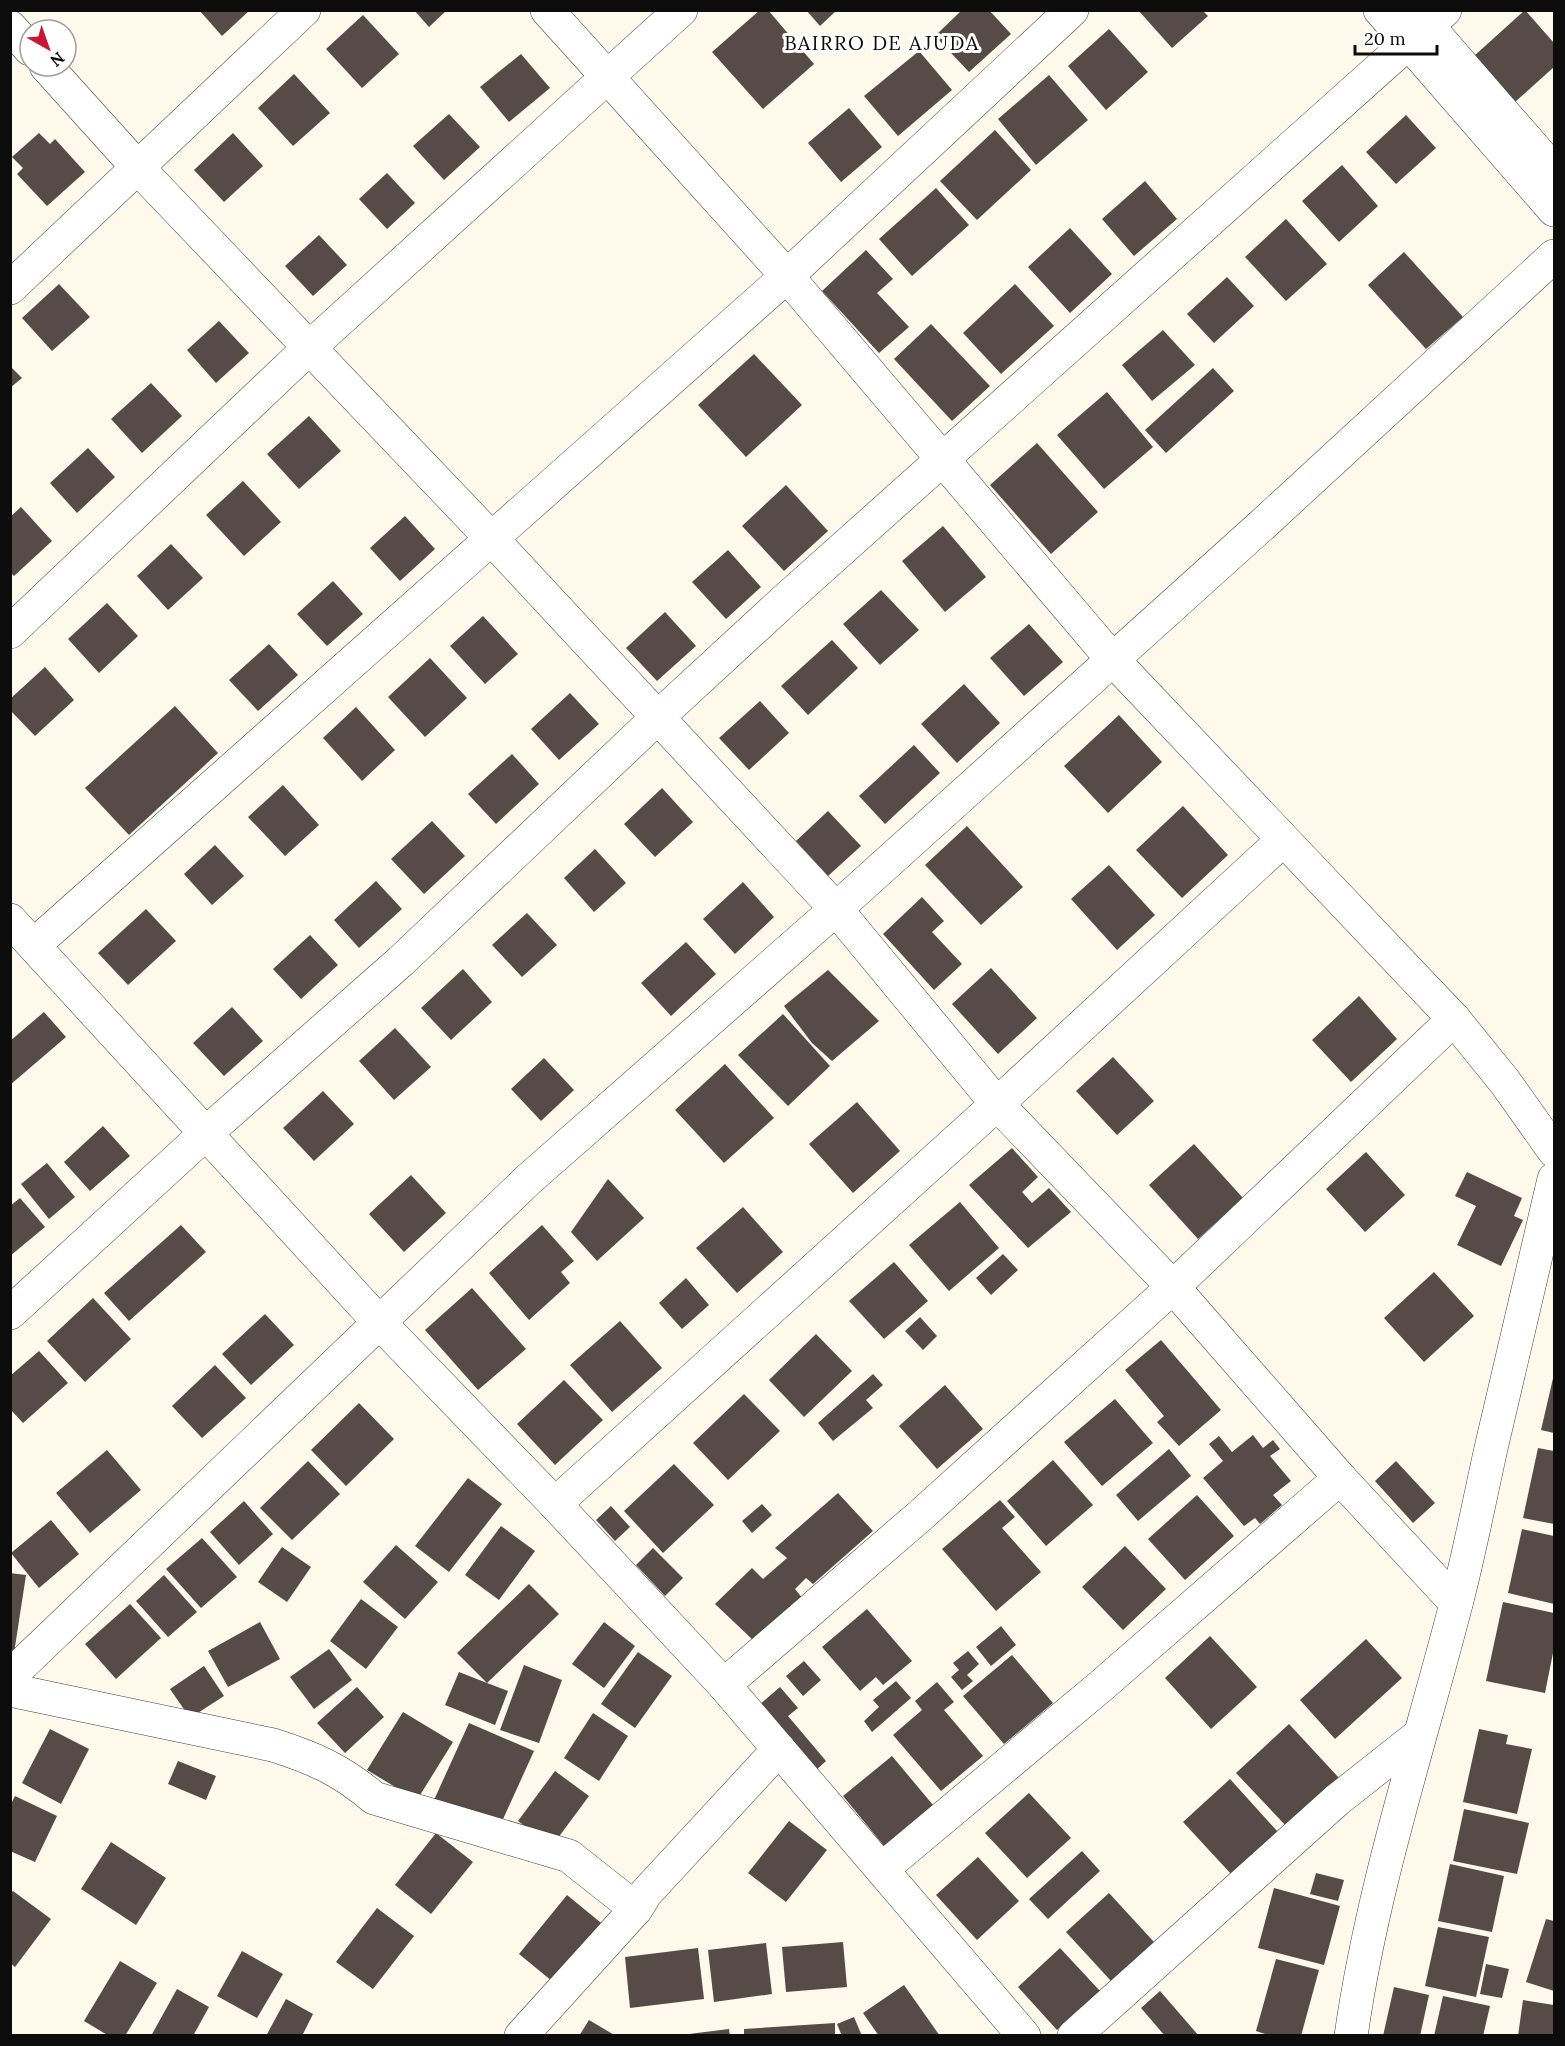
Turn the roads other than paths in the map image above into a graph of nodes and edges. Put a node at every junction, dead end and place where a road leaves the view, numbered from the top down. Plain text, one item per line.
1 (304, 10) edge
2 (547, 10) edge
3 (681, 10) edge
4 (1072, 10) edge
5 (1380, 10) edge
6 (1424, 22) edge
7 (57, 78) edge
8 (609, 78) junction
9 (139, 169) junction
10 (1554, 171) edge
11 (1554, 210) edge
12 (1554, 256) edge
13 (787, 276) junction
14 (10, 288) edge
15 (310, 347) junction
16 (942, 459) junction
17 (492, 539) junction
18 (10, 632) edge
19 (1112, 659) junction
20 (657, 718) junction
21 (1282, 841) junction
22 (836, 909) junction
23 (10, 920) edge
24 (34, 945) junction
25 (1454, 1019) junction
26 (997, 1104) junction
27 (205, 1134) junction
28 (1554, 1152) edge
29 (1554, 1179) edge
30 (1173, 1287) junction
31 (10, 1313) edge
32 (378, 1322) junction
33 (1340, 1478) junction
34 (555, 1504) junction
35 (1456, 1603) junction
36 (10, 1676) edge
37 (724, 1685) junction
38 (10, 1690) edge
39 (1418, 1736) junction
40 (779, 1749) junction
41 (882, 1869) junction
42 (636, 1909) junction
43 (521, 2036) edge
44 (1024, 2036) edge
45 (1074, 2036) edge
46 (1351, 2036) edge

1 - 9 street
2 - 8 street
3 - 8 street
4 - 13 street
5 - 6 street
6 - 10 street
6 - 11 street
6 - 16 street
7 - 9 street
8 - 13 street
8 - 15 street
9 - 14 street
9 - 15 street
12 - 19 street
13 - 16 street
13 - 17 street
15 - 17 street
15 - 18 street
16 - 19 street
16 - 20 street
17 - 20 street
17 - 24 street
19 - 21 street
19 - 22 street
20 - 22 street
20 - 27 street
21 - 25 street
21 - 26 street
22 - 26 street
22 - 32 street
23 - 24 street
24 - 27 street
25 - 28 street
25 - 30 street
26 - 30 street
26 - 34 street
27 - 31 street
27 - 32 street
29 - 35 street
30 - 33 street
30 - 37 street
32 - 34 street
32 - 36 street
33 - 35 street
33 - 41 street
34 - 37 street
35 - 39 street
37 - 40 street
38 - 42 street
39 - 45 street
39 - 46 street
40 - 41 street
40 - 42 street
41 - 44 street
42 - 43 street

